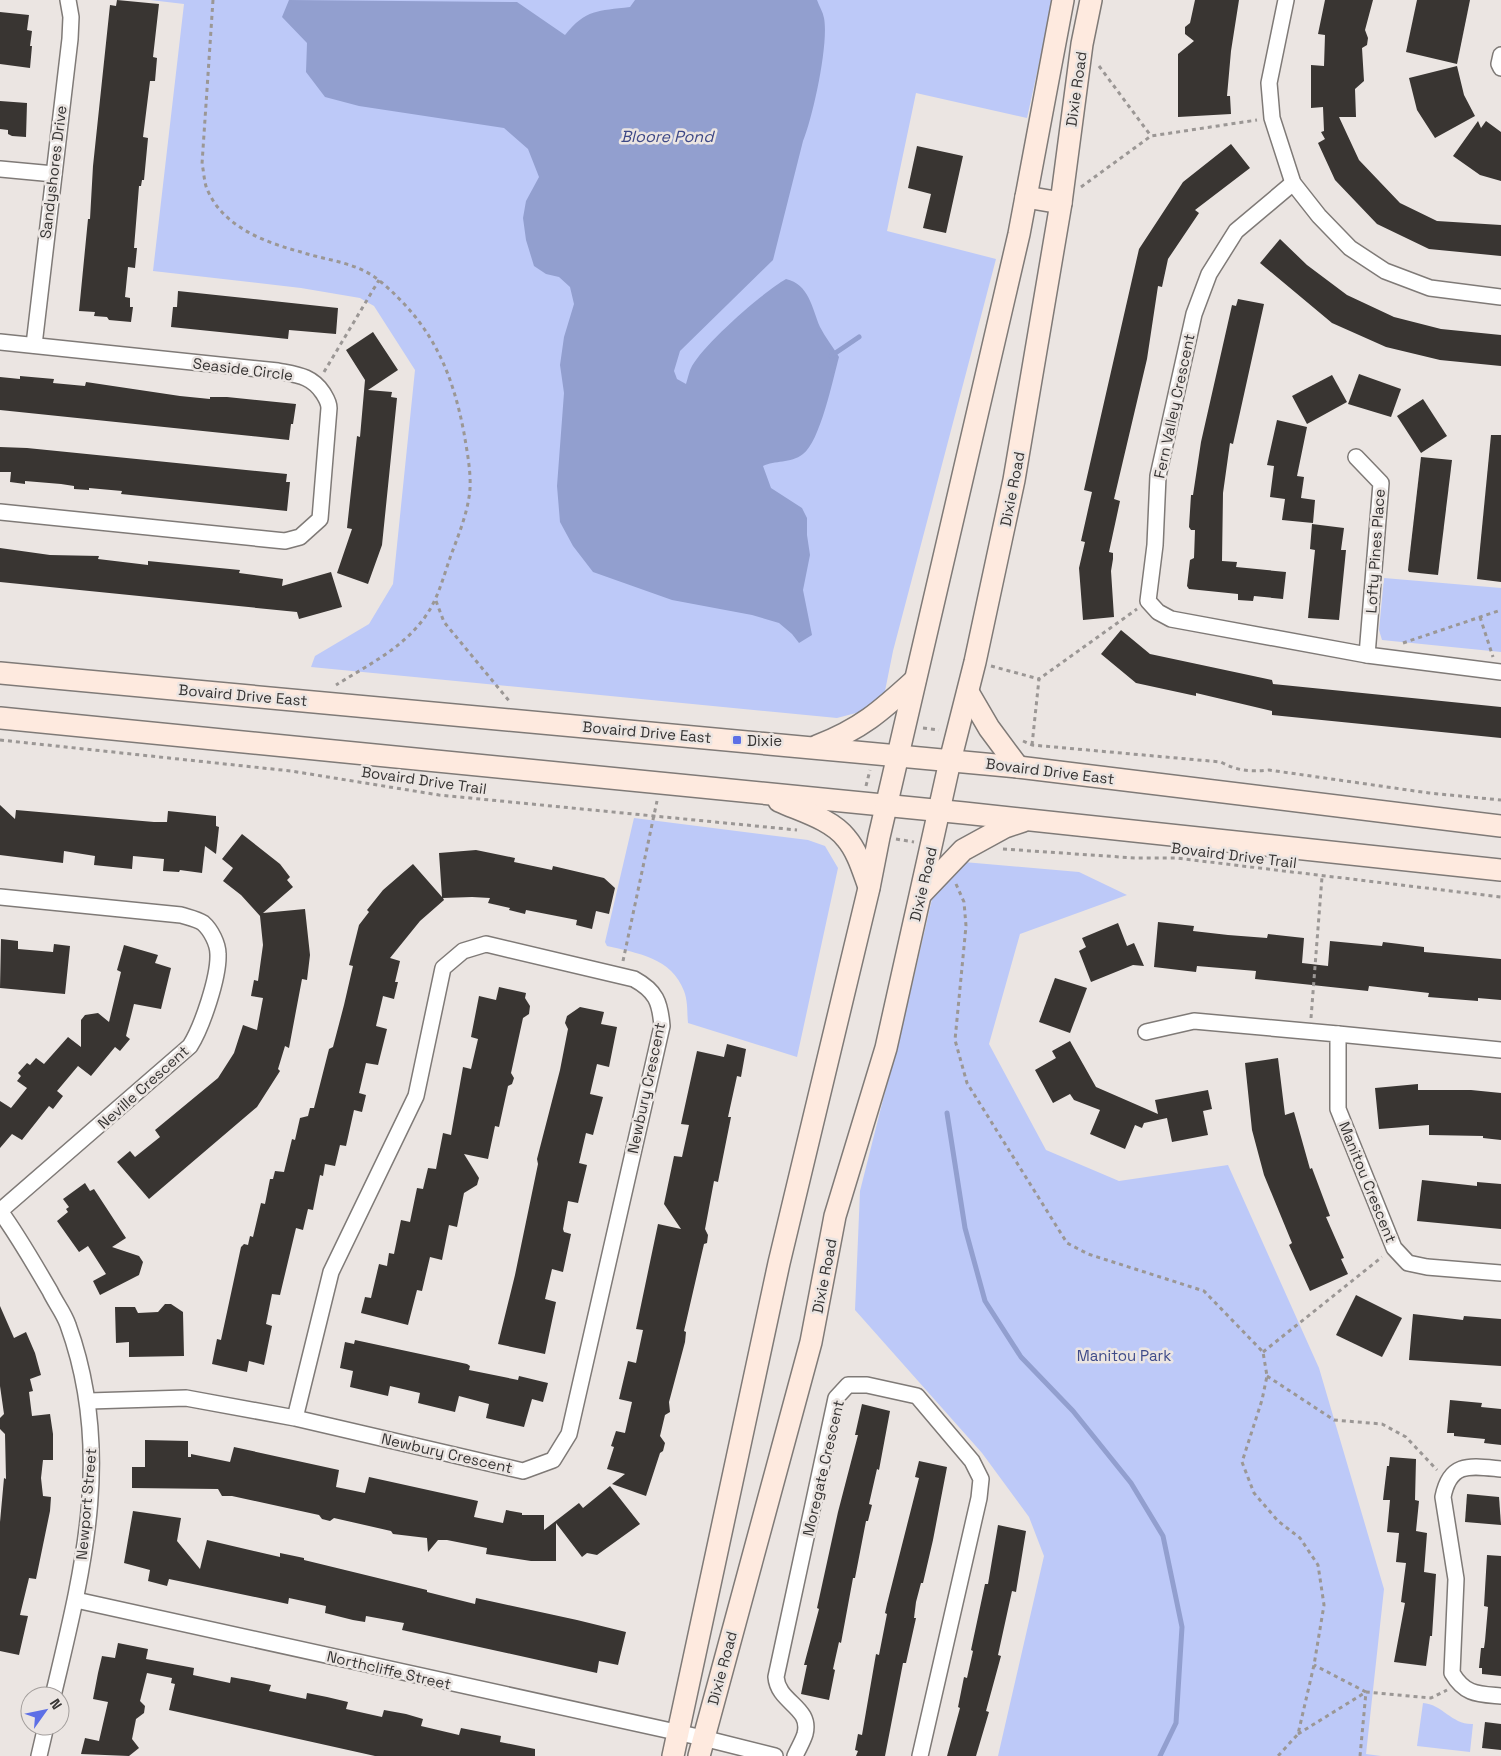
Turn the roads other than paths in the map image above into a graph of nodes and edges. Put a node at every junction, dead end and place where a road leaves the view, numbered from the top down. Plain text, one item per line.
1 (68, 0) edge
2 (1063, 0) edge
3 (1091, 0) edge
4 (1286, 0) edge
5 (1501, 55) edge
6 (1501, 68) edge
7 (0, 169) edge
8 (54, 174) junction
9 (1293, 183) junction
10 (1026, 197) junction
11 (1061, 203) junction
12 (1501, 297) edge
13 (0, 342) edge
14 (34, 345) junction
15 (1356, 457) dead end
16 (0, 512) edge
17 (1366, 654) junction
18 (1500, 671) edge
19 (0, 673) edge
20 (915, 680) junction
21 (968, 692) junction
22 (0, 718) edge
23 (812, 748) junction
24 (898, 756) junction
25 (950, 761) junction
26 (1018, 767) junction
27 (765, 794) junction
28 (886, 806) junction
29 (939, 811) junction
30 (1027, 820) junction
31 (1501, 826) edge
32 (1501, 870) edge
33 (869, 888) junction
34 (921, 894) junction
35 (0, 897) edge
36 (1146, 1032) dead end
37 (1338, 1034) junction
38 (1501, 1050) edge
39 (0, 1211) edge
40 (1501, 1273) edge
41 (88, 1401) junction
42 (295, 1418) junction
43 (1501, 1469) edge
44 (76, 1600) junction
45 (55, 1686) edge
46 (1501, 1696) edge
47 (678, 1734) junction
48 (44, 1736) edge
49 (701, 1747) edge
50 (39, 1756) edge
51 (673, 1756) edge
52 (775, 1756) edge
53 (795, 1756) edge
54 (920, 1756) edge

1 - 8 street, Sandyshores Drive
2 - 10 main road, Dixie Road
3 - 11 main road, Dixie Road
4 - 9 street
5 - 6 street
7 - 8 street
8 - 14 street, Sandyshores Drive
9 - 12 street
9 - 17 street, Fern Valley Crescent
10 - 11 main road
10 - 20 main road, Dixie Road
11 - 21 main road, Dixie Road
13 - 14 street, Seaside Circle
14 - 16 street, Seaside Circle
15 - 17 street, Lofty Pines Place
17 - 18 street
19 - 23 main road, Bovaird Drive East
20 - 23 main road
20 - 24 main road, Dixie Road
21 - 25 main road, Dixie Road
21 - 26 main road
22 - 27 main road
23 - 24 main road, Bovaird Drive East
24 - 25 main road, Bovaird Drive East
24 - 28 main road, Dixie Road
25 - 26 main road, Bovaird Drive East
25 - 29 main road, Dixie Road
26 - 31 main road, Bovaird Drive East
27 - 28 main road
27 - 33 main road
28 - 29 main road
28 - 33 main road, Dixie Road
29 - 30 main road
29 - 34 main road, Dixie Road
30 - 32 main road
30 - 34 main road
33 - 47 main road, Dixie Road
34 - 49 main road, Dixie Road
35 - 39 street, Neville Crescent
36 - 37 street
37 - 38 street
37 - 40 street, Manitou Crescent
39 - 41 street, Newport Street
41 - 42 street, Newbury Crescent
41 - 44 street, Newport Street
42 - 42 street, Newbury Crescent
43 - 46 street
44 - 45 street, Newport Street
44 - 47 street, Northcliffe Street
47 - 49 street, Northcliffe Street
47 - 51 main road, Dixie Road
48 - 50 street
49 - 52 street
53 - 54 street, Moregate Crescent

